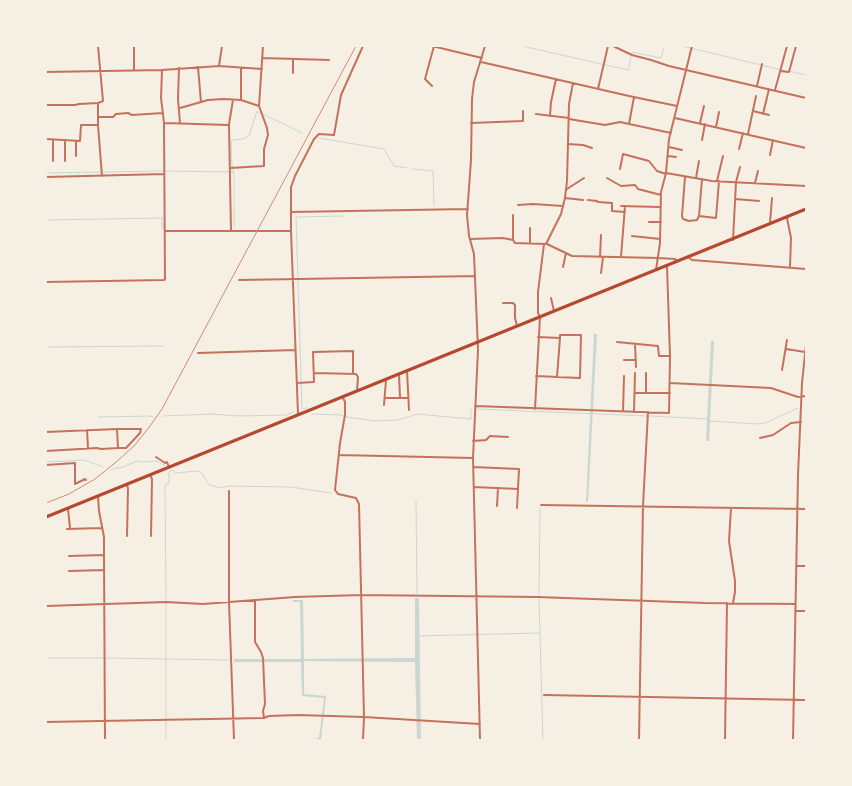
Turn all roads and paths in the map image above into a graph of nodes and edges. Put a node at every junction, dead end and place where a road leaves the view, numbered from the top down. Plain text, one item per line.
1 (98, 46) edge
2 (134, 46) edge
3 (222, 46) edge
4 (263, 46) edge
5 (363, 46) edge
6 (433, 46) edge
7 (485, 46) edge
8 (608, 46) edge
9 (613, 46) edge
10 (692, 46) edge
11 (787, 46) edge
12 (796, 46) edge
13 (443, 47) edge
14 (263, 58) junction
15 (482, 58) junction
16 (293, 59) junction
17 (328, 60) dead end
18 (481, 62) junction
19 (762, 65) dead end
20 (219, 66) junction
21 (198, 67) junction
22 (179, 68) junction
23 (240, 68) junction
24 (262, 69) junction
25 (687, 69) junction
26 (134, 70) junction
27 (162, 70) junction
28 (781, 70) junction
29 (100, 71) junction
30 (46, 72) edge
31 (293, 73) dead end
32 (556, 79) junction
33 (573, 83) junction
34 (432, 86) dead end
35 (757, 86) junction
36 (598, 89) junction
37 (769, 89) junction
38 (775, 90) junction
39 (756, 96) dead end
40 (634, 97) junction
41 (806, 98) edge
42 (233, 100) junction
43 (241, 100) junction
44 (201, 102) junction
45 (98, 103) junction
46 (46, 105) edge
47 (259, 106) junction
48 (677, 106) junction
49 (704, 106) dead end
50 (180, 108) junction
51 (523, 111) dead end
52 (753, 111) junction
53 (719, 112) dead end
54 (163, 113) junction
55 (536, 114) dead end
56 (763, 114) junction
57 (769, 115) dead end
58 (550, 116) junction
59 (98, 117) junction
60 (569, 118) junction
61 (675, 118) junction
62 (164, 123) junction
63 (471, 123) junction
64 (700, 123) junction
65 (180, 124) junction
66 (629, 124) junction
67 (705, 124) junction
68 (98, 125) junction
69 (229, 125) junction
70 (716, 127) junction
71 (671, 133) junction
72 (743, 133) junction
73 (748, 134) junction
74 (46, 139) edge
75 (53, 140) junction
76 (65, 140) junction
77 (702, 140) dead end
78 (773, 140) junction
79 (76, 141) junction
80 (568, 144) junction
81 (668, 147) junction
82 (592, 148) dead end
83 (806, 148) edge
84 (739, 149) dead end
85 (682, 150) dead end
86 (770, 155) dead end
87 (76, 156) dead end
88 (668, 156) junction
89 (723, 156) dead end
90 (676, 158) dead end
91 (53, 160) dead end
92 (65, 160) dead end
93 (699, 160) dead end
94 (740, 167) dead end
95 (230, 168) junction
96 (620, 169) dead end
97 (758, 171) dead end
98 (164, 174) junction
99 (666, 174) junction
100 (102, 176) junction
101 (685, 176) junction
102 (46, 177) edge
103 (584, 178) dead end
104 (607, 178) dead end
105 (696, 178) junction
106 (702, 179) junction
107 (718, 181) junction
108 (736, 182) junction
109 (755, 183) junction
110 (806, 186) edge
111 (566, 190) junction
112 (661, 195) junction
113 (565, 198) junction
114 (772, 198) dead end
115 (735, 199) junction
116 (583, 200) dead end
117 (588, 200) dead end
118 (759, 201) dead end
119 (518, 205) dead end
120 (563, 206) junction
121 (621, 206) dead end
122 (625, 206) junction
123 (660, 207) junction
124 (468, 209) junction
125 (806, 210) edge
126 (291, 212) junction
127 (625, 212) junction
128 (513, 215) dead end
129 (700, 216) junction
130 (787, 218) junction
131 (649, 222) dead end
132 (661, 222) junction
133 (770, 225) junction
134 (530, 228) dead end
135 (165, 231) junction
136 (231, 231) junction
137 (291, 231) junction
138 (601, 235) dead end
139 (632, 236) dead end
140 (660, 238) junction
141 (470, 239) junction
142 (513, 240) junction
143 (733, 240) junction
144 (530, 243) junction
145 (545, 244) junction
146 (566, 253) junction
147 (621, 256) junction
148 (600, 257) junction
149 (603, 257) junction
150 (658, 258) junction
151 (688, 258) junction
152 (678, 262) junction
153 (667, 266) junction
154 (563, 267) dead end
155 (790, 267) junction
156 (806, 269) edge
157 (656, 270) junction
158 (601, 273) dead end
159 (475, 276) junction
160 (239, 280) dead end
161 (292, 280) junction
162 (46, 282) edge
163 (551, 298) dead end
164 (503, 303) dead end
165 (554, 311) junction
166 (540, 317) junction
167 (517, 326) junction
168 (538, 337) junction
169 (560, 338) junction
170 (787, 340) dead end
171 (617, 342) dead end
172 (477, 343) junction
173 (636, 344) junction
174 (806, 345) edge
175 (786, 349) junction
176 (295, 350) junction
177 (198, 352) dead end
178 (805, 352) junction
179 (670, 356) junction
180 (624, 360) dead end
181 (636, 360) junction
182 (636, 367) dead end
183 (782, 370) dead end
184 (407, 371) junction
185 (314, 373) junction
186 (353, 373) junction
187 (635, 373) dead end
188 (646, 373) dead end
189 (399, 375) junction
190 (536, 376) junction
191 (624, 376) dead end
192 (557, 377) junction
193 (386, 380) junction
194 (296, 383) junction
195 (670, 383) junction
196 (802, 384) junction
197 (806, 384) edge
198 (356, 392) junction
199 (634, 392) junction
200 (646, 393) junction
201 (670, 393) junction
202 (806, 396) edge
203 (802, 397) junction
204 (343, 398) junction
205 (385, 398) junction
206 (400, 398) junction
207 (408, 398) junction
208 (384, 405) dead end
209 (475, 406) junction
210 (535, 409) junction
211 (408, 410) dead end
212 (624, 412) junction
213 (634, 412) junction
214 (648, 412) junction
215 (298, 414) junction
216 (801, 422) junction
217 (117, 429) junction
218 (87, 430) junction
219 (46, 432) edge
220 (508, 437) dead end
221 (760, 438) dead end
222 (473, 441) junction
223 (88, 448) junction
224 (118, 448) junction
225 (46, 451) edge
226 (339, 455) junction
227 (156, 458) dead end
228 (473, 458) junction
229 (46, 465) edge
230 (169, 467) junction
231 (473, 467) junction
232 (150, 475) junction
233 (86, 480) dead end
234 (127, 484) junction
235 (474, 487) junction
236 (498, 488) junction
237 (518, 489) junction
238 (229, 491) dead end
239 (98, 496) junction
240 (541, 505) dead end
241 (497, 506) dead end
242 (643, 506) junction
243 (517, 508) dead end
244 (731, 508) junction
245 (68, 509) junction
246 (797, 509) junction
247 (806, 509) edge
248 (46, 517) edge
249 (70, 528) junction
250 (102, 528) junction
251 (66, 529) dead end
252 (127, 536) dead end
253 (152, 536) dead end
254 (104, 555) junction
255 (69, 556) dead end
256 (796, 566) junction
257 (806, 566) edge
258 (104, 570) junction
259 (69, 571) dead end
260 (361, 595) junction
261 (477, 596) junction
262 (255, 600) junction
263 (642, 600) junction
264 (229, 602) junction
265 (727, 603) junction
266 (733, 603) junction
267 (104, 604) junction
268 (795, 604) junction
269 (46, 606) edge
270 (795, 611) junction
271 (806, 611) edge
272 (544, 695) dead end
273 (640, 697) junction
274 (726, 699) junction
275 (794, 700) junction
276 (806, 700) edge
277 (364, 717) junction
278 (264, 718) junction
279 (234, 719) junction
280 (105, 721) junction
281 (46, 722) edge
282 (480, 724) junction
283 (105, 740) edge
284 (234, 740) edge
285 (363, 740) edge
286 (480, 740) edge
287 (639, 740) edge
288 (725, 740) edge
289 (793, 740) edge

1 - 29 street
2 - 26 street
3 - 20 street
4 - 14 street
5 - 126 street
6 - 13 street
6 - 34 street
7 - 15 street
8 - 36 street
9 - 25 street
10 - 25 street
11 - 28 street
12 - 28 street
13 - 15 street
14 - 16 street
14 - 24 street
15 - 18 street
16 - 17 street
16 - 31 street
18 - 32 street
18 - 63 street
19 - 35 street
20 - 21 street
20 - 23 street
21 - 22 street
21 - 44 street
22 - 27 street
22 - 50 street
23 - 24 street
23 - 43 street
24 - 47 street
25 - 35 street
25 - 48 street
26 - 27 street
26 - 29 street
27 - 54 street
28 - 38 street
29 - 30 street
29 - 45 street
32 - 33 street
32 - 58 street
33 - 36 street
33 - 60 street
35 - 37 street
36 - 40 street
37 - 38 street
37 - 56 street
38 - 41 street
39 - 52 street
40 - 48 street
40 - 66 street
42 - 43 street
42 - 44 street
42 - 69 street
43 - 47 street
44 - 50 street
45 - 46 street
45 - 59 street
47 - 95 street
48 - 61 street
49 - 64 street
50 - 65 street
51 - 63 street
52 - 56 street
52 - 73 street
53 - 70 street
54 - 59 street
54 - 62 street
55 - 58 street
56 - 57 street
58 - 60 street
59 - 68 street
60 - 66 street
60 - 80 street
61 - 64 street
61 - 71 street
62 - 65 street
62 - 98 street
63 - 124 street
64 - 67 street
65 - 69 street
66 - 71 street
67 - 70 street
67 - 77 street
68 - 79 street
68 - 100 street
69 - 95 street
70 - 72 street
71 - 81 street
72 - 73 street
72 - 84 street
73 - 78 street
74 - 75 street
75 - 76 street
75 - 91 street
76 - 79 street
76 - 92 street
78 - 83 street
78 - 86 street
79 - 87 street
80 - 82 street
80 - 111 street
81 - 85 street
81 - 88 street
88 - 90 street
88 - 99 street
89 - 107 street
93 - 105 street
94 - 108 street
95 - 136 street
96 - 99 street
97 - 109 street
98 - 100 street
98 - 135 street
99 - 101 street
99 - 112 street
100 - 102 street
101 - 105 street
101 - 129 street
103 - 111 street
104 - 112 street
105 - 106 street
106 - 107 street
106 - 129 street
107 - 108 street
107 - 129 street
108 - 109 street
108 - 115 street
109 - 110 street
111 - 113 street
112 - 123 street
113 - 116 street
113 - 120 street
114 - 133 street
115 - 118 street
115 - 143 street
117 - 127 street
119 - 120 street
120 - 145 street
121 - 122 street
122 - 123 street
122 - 127 street
123 - 132 street
124 - 126 street
124 - 141 street
125 - 130 highway
126 - 137 street
127 - 147 street
128 - 142 street
130 - 133 highway
130 - 155 street
131 - 132 street
132 - 140 street
133 - 143 highway
134 - 144 street
135 - 136 street
135 - 162 street
136 - 137 street
137 - 161 street
138 - 148 street
139 - 140 street
140 - 150 street
141 - 142 street
141 - 159 street
142 - 144 street
143 - 151 highway
144 - 145 street
145 - 146 street
145 - 166 street
146 - 148 street
146 - 154 street
147 - 149 street
147 - 150 street
148 - 149 street
149 - 158 street
150 - 152 street
150 - 157 street
151 - 152 highway
151 - 155 street
152 - 153 highway
153 - 157 highway
153 - 179 street
155 - 156 street
157 - 165 highway
159 - 161 street
159 - 172 street
160 - 161 street
161 - 176 street
163 - 165 street
164 - 167 street
165 - 166 highway
166 - 167 highway
166 - 168 street
167 - 172 highway
168 - 169 street
168 - 190 street
169 - 192 street
169 - 192 street
170 - 175 street
171 - 173 street
172 - 184 highway
172 - 209 street
173 - 179 street
173 - 181 street
174 - 178 street
175 - 178 street
175 - 183 street
176 - 177 street
176 - 194 street
178 - 196 street
179 - 195 street
180 - 181 street
181 - 182 street
184 - 189 highway
184 - 207 street
185 - 186 street
185 - 186 street
185 - 194 street
186 - 198 street
187 - 199 street
188 - 200 street
189 - 193 highway
189 - 206 street
190 - 192 street
190 - 210 street
191 - 212 street
193 - 198 highway
193 - 205 street
194 - 215 street
195 - 201 street
195 - 203 street
196 - 197 street
196 - 203 street
198 - 204 highway
199 - 200 street
199 - 213 street
200 - 201 street
201 - 214 street
202 - 203 street
203 - 216 street
204 - 215 highway
204 - 226 street
205 - 206 street
205 - 208 street
206 - 207 street
207 - 211 street
209 - 210 street
209 - 222 street
210 - 212 street
212 - 213 street
213 - 214 street
214 - 242 street
215 - 230 highway
216 - 221 street
216 - 246 street
217 - 218 street
217 - 224 street
217 - 224 street
218 - 219 street
218 - 223 street
220 - 222 street
222 - 228 street
223 - 224 street
223 - 225 street
226 - 228 street
226 - 260 street
227 - 230 street
228 - 231 street
229 - 233 street
230 - 232 highway
231 - 235 street
231 - 237 street
232 - 234 highway
232 - 253 street
234 - 239 highway
234 - 252 street
235 - 236 street
235 - 261 street
236 - 237 street
236 - 241 street
237 - 243 street
238 - 264 street
239 - 245 highway
239 - 250 street
240 - 242 street
242 - 244 street
242 - 263 street
244 - 246 street
244 - 266 street
245 - 248 highway
245 - 249 street
246 - 247 street
246 - 256 street
249 - 250 street
249 - 251 street
250 - 254 street
254 - 255 street
254 - 258 street
256 - 257 street
256 - 268 street
258 - 259 street
258 - 267 street
260 - 261 street
260 - 262 street
260 - 277 street
261 - 263 street
261 - 282 street
262 - 264 street
262 - 278 street
263 - 265 street
263 - 273 street
264 - 267 street
264 - 279 street
265 - 266 street
265 - 274 street
266 - 268 street
267 - 269 street
267 - 280 street
268 - 270 street
270 - 271 street
270 - 275 street
272 - 273 street
273 - 274 street
273 - 287 street
274 - 275 street
274 - 288 street
275 - 276 street
275 - 289 street
277 - 278 street
277 - 282 street
277 - 285 street
278 - 279 street
279 - 280 street
279 - 284 street
280 - 281 street
280 - 283 street
282 - 286 street

